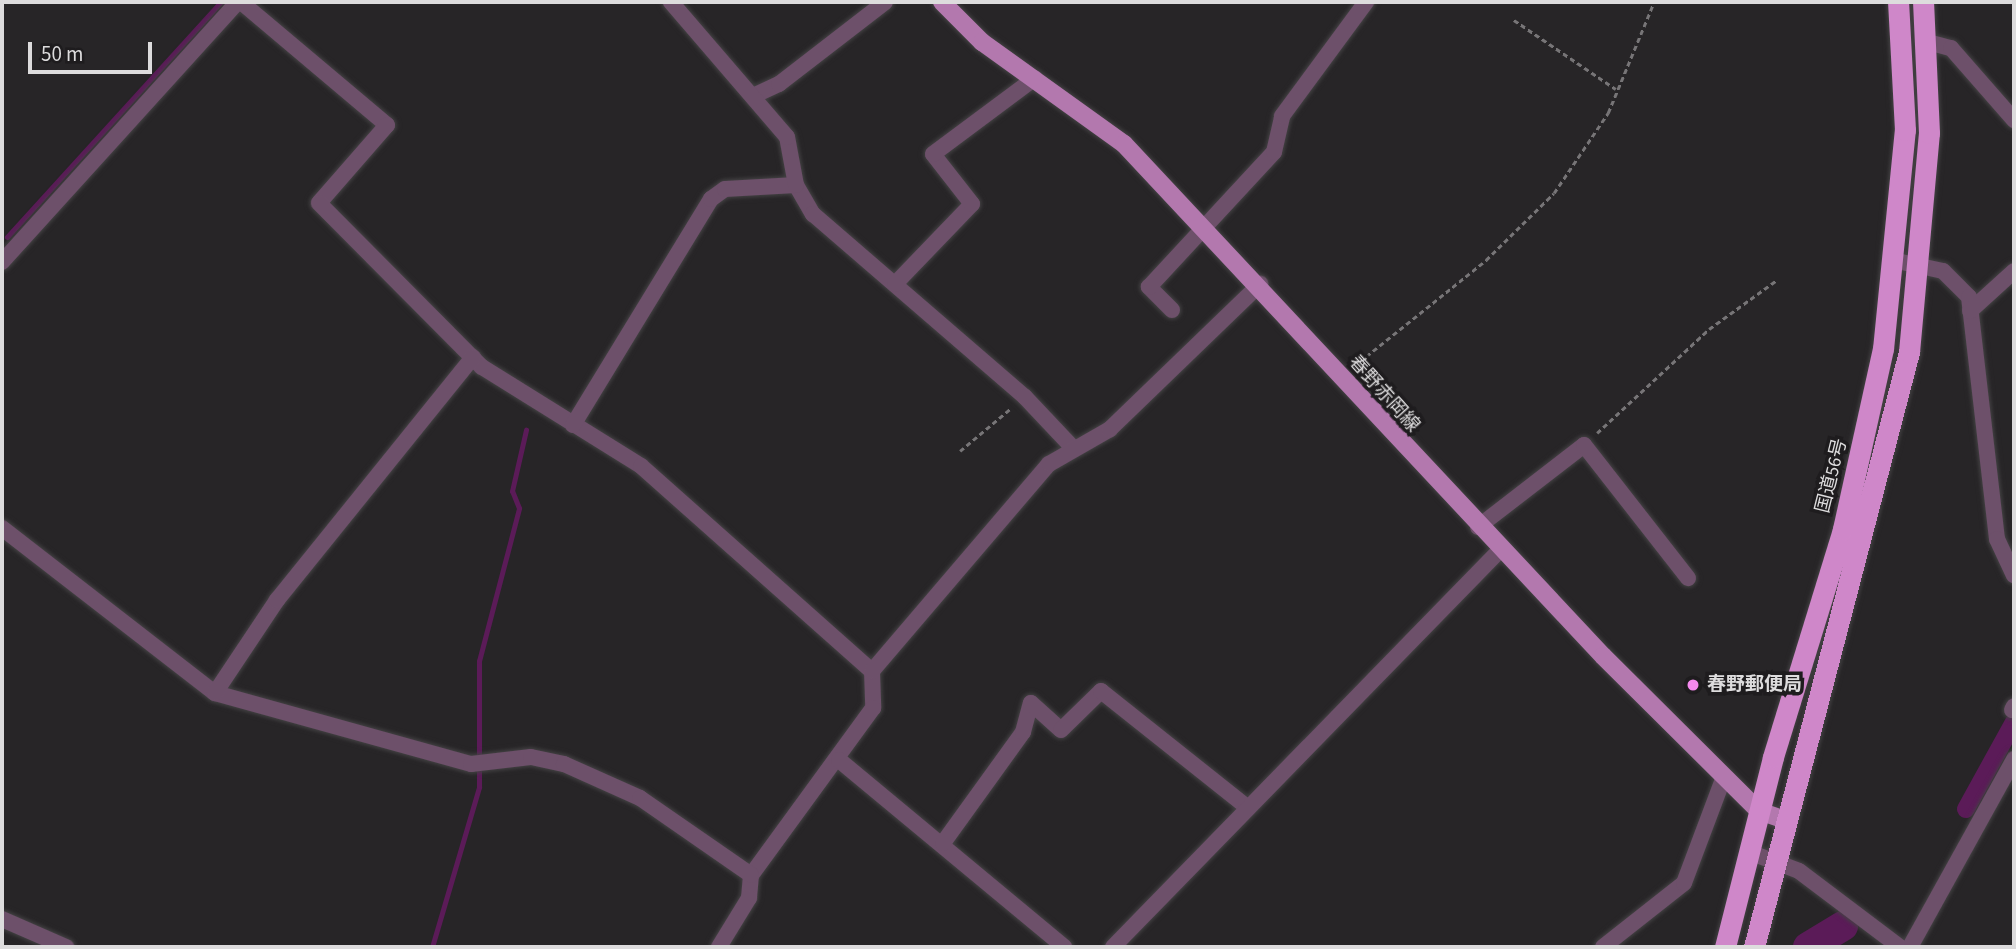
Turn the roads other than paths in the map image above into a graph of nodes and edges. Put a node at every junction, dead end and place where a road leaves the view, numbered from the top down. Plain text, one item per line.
1 (240, 2) edge
2 (671, 2) edge
3 (885, 2) edge
4 (942, 2) edge
5 (1366, 2) edge
6 (1898, 2) edge
7 (1923, 2) edge
8 (1924, 41) junction
9 (1035, 78) junction
10 (753, 96) junction
11 (2014, 120) edge
12 (796, 185) junction
13 (1202, 223) junction
14 (4, 256) edge
15 (1897, 261) junction
16 (1921, 266) junction
17 (2014, 271) edge
18 (895, 284) junction
19 (1260, 285) junction
20 (1172, 310) dead end
21 (1970, 311) junction
22 (473, 357) junction
23 (573, 425) junction
24 (1074, 449) junction
25 (1478, 527) junction
26 (2, 528) edge
27 (1501, 550) junction
28 (2014, 575) edge
29 (1688, 578) dead end
30 (872, 671) junction
31 (215, 693) junction
32 (2014, 759) edge
33 (839, 760) junction
34 (1723, 779) junction
35 (1248, 808) junction
36 (1759, 811) junction
37 (1788, 821) junction
38 (943, 844) junction
39 (1749, 852) junction
40 (1777, 862) junction
41 (751, 875) junction
42 (2, 919) edge
43 (66, 947) edge
44 (719, 947) edge
45 (1064, 947) edge
46 (1113, 947) edge
47 (1602, 947) edge
48 (1726, 947) edge
49 (1754, 947) edge
50 (1900, 947) edge
51 (1910, 947) edge

1 - 14 street
1 - 22 street
2 - 10 street
3 - 10 street
4 - 9 main road, 春野赤岡線
5 - 13 street
6 - 15 highway, 国道56号
7 - 8 highway
8 - 11 street
8 - 16 highway
9 - 13 main road, 春野赤岡線
9 - 18 street
10 - 12 street
12 - 18 street
12 - 23 street
13 - 19 main road, 春野赤岡線
13 - 20 street
15 - 16 street
15 - 36 highway, 国道56号
16 - 21 street
16 - 37 highway
17 - 21 street
18 - 24 street
19 - 24 street
19 - 25 main road, 春野赤岡線
21 - 28 street
22 - 23 street
22 - 31 street
23 - 30 street
24 - 30 street
25 - 27 main road, 春野赤岡線
25 - 29 street
26 - 31 street
27 - 34 main road, 春野赤岡線
27 - 35 street
30 - 33 street
31 - 41 street
32 - 51 street
33 - 38 street
33 - 41 street
34 - 36 main road, 春野赤岡線
34 - 47 street
35 - 38 street
35 - 46 street
36 - 37 main road, 春野赤岡線
36 - 39 highway, 国道56号
37 - 40 highway
38 - 45 street
39 - 40 street
39 - 48 highway, 国道56号
40 - 49 highway
40 - 50 street
41 - 44 street
42 - 43 street

